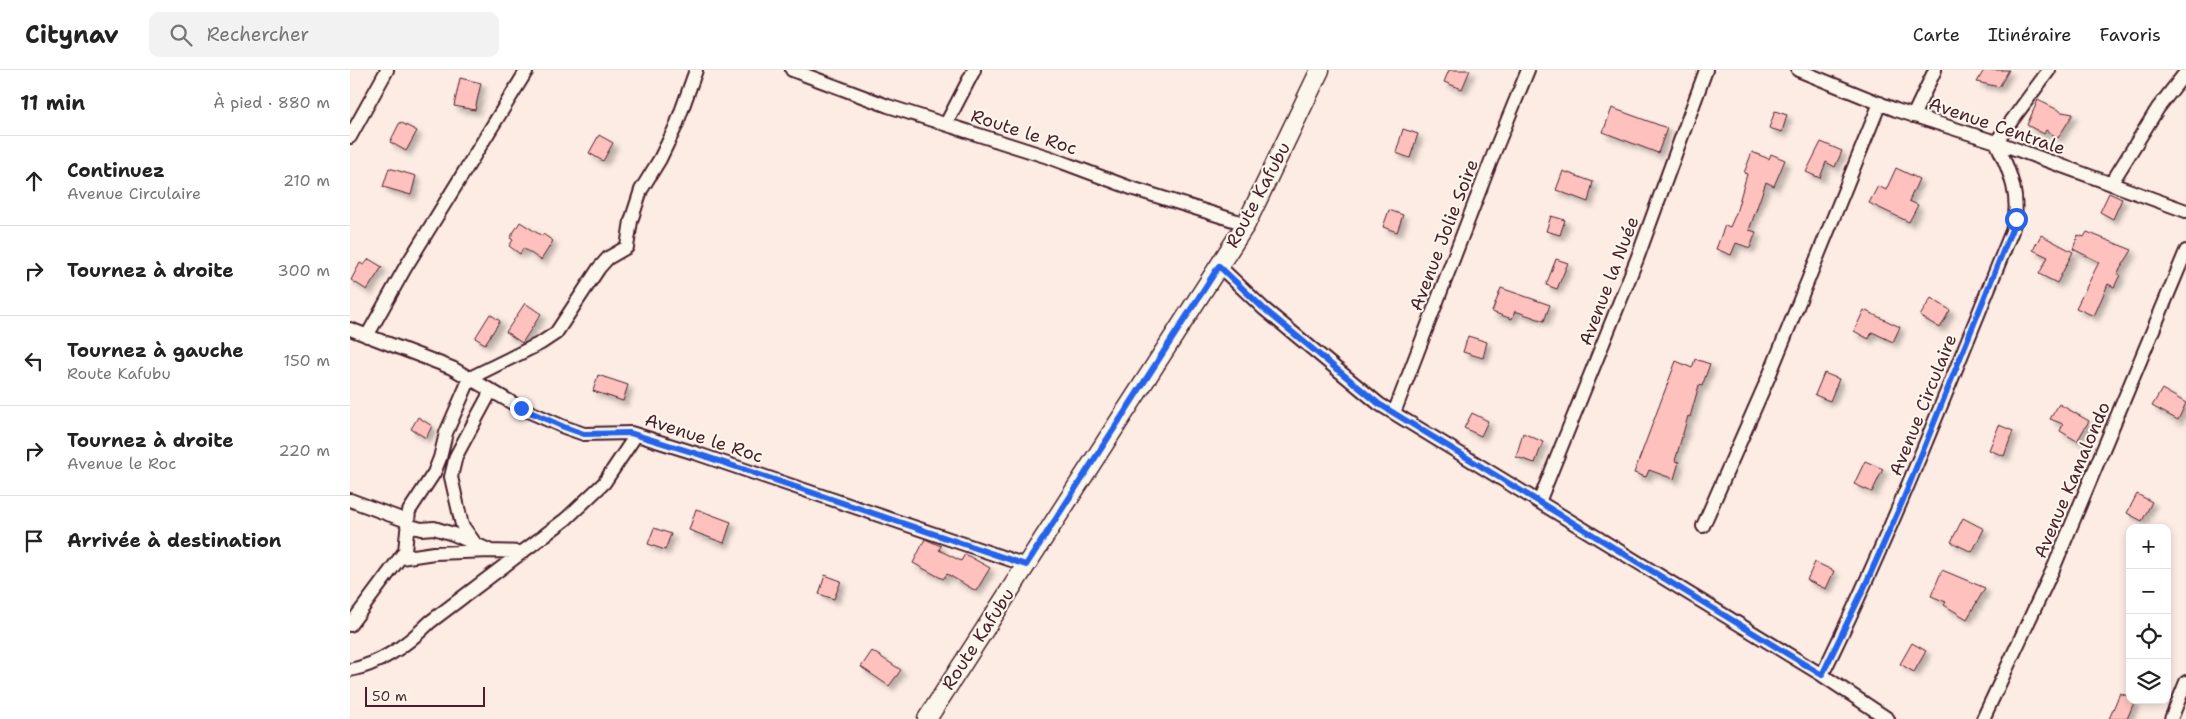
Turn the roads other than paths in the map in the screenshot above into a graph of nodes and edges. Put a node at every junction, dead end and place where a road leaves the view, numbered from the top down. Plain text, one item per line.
1 (387, 70) edge
2 (527, 70) edge
3 (696, 70) edge
4 (792, 70) edge
5 (974, 70) edge
6 (1320, 70) edge
7 (1528, 70) edge
8 (1706, 70) edge
9 (1798, 70) edge
10 (1935, 70) edge
11 (2049, 70) edge
12 (2186, 72) edge
13 (1880, 103) junction
14 (1913, 116) junction
15 (946, 124) junction
16 (350, 136) edge
17 (1996, 142) junction
18 (2111, 184) junction
19 (2186, 211) edge
20 (1246, 224) junction
21 (2186, 251) edge
22 (1219, 266) junction
23 (350, 330) edge
24 (367, 336) junction
25 (470, 378) junction
26 (491, 391) junction
27 (1394, 413) junction
28 (636, 435) junction
29 (350, 500) edge
30 (1539, 502) junction
31 (407, 523) junction
32 (1703, 526) dead end
33 (474, 542) junction
34 (491, 552) junction
35 (523, 552) junction
36 (401, 558) junction
37 (1026, 565) junction
38 (350, 625) edge
39 (350, 670) edge
40 (1822, 675) junction
41 (2186, 682) edge
42 (927, 719) edge
43 (1888, 719) edge
44 (1983, 719) edge
45 (2171, 719) edge

1 - 16 street
2 - 24 street
3 - 25 street
4 - 15 street, Route le Roc
5 - 15 street
6 - 20 main road, Route Kafubu
7 - 27 street, Avenue Jolie Soire
8 - 30 street, Avenue la Nuée
9 - 13 street, Avenue Centrale
10 - 14 street
11 - 17 street
12 - 18 street
13 - 14 street, Avenue Centrale
13 - 32 street
14 - 17 street, Avenue Centrale
15 - 20 street, Route le Roc
17 - 18 street, Avenue Centrale
17 - 40 street, Avenue Circulaire
18 - 19 street, Avenue Centrale
20 - 22 main road, Route Kafubu
21 - 44 street, Avenue Kamalondo
22 - 27 street
22 - 37 main road, Route Kafubu
23 - 24 street, Avenue le Roc
24 - 25 street, Avenue le Roc
25 - 26 street, Avenue le Roc
25 - 31 street
26 - 28 street, Avenue le Roc
26 - 33 street
27 - 30 street
28 - 35 street
28 - 37 street, Avenue le Roc
29 - 31 street
30 - 40 street
31 - 33 street
31 - 36 street
33 - 34 street
34 - 35 street
34 - 36 street
35 - 39 street
36 - 38 street
37 - 42 main road, Route Kafubu
40 - 43 street
41 - 45 street

